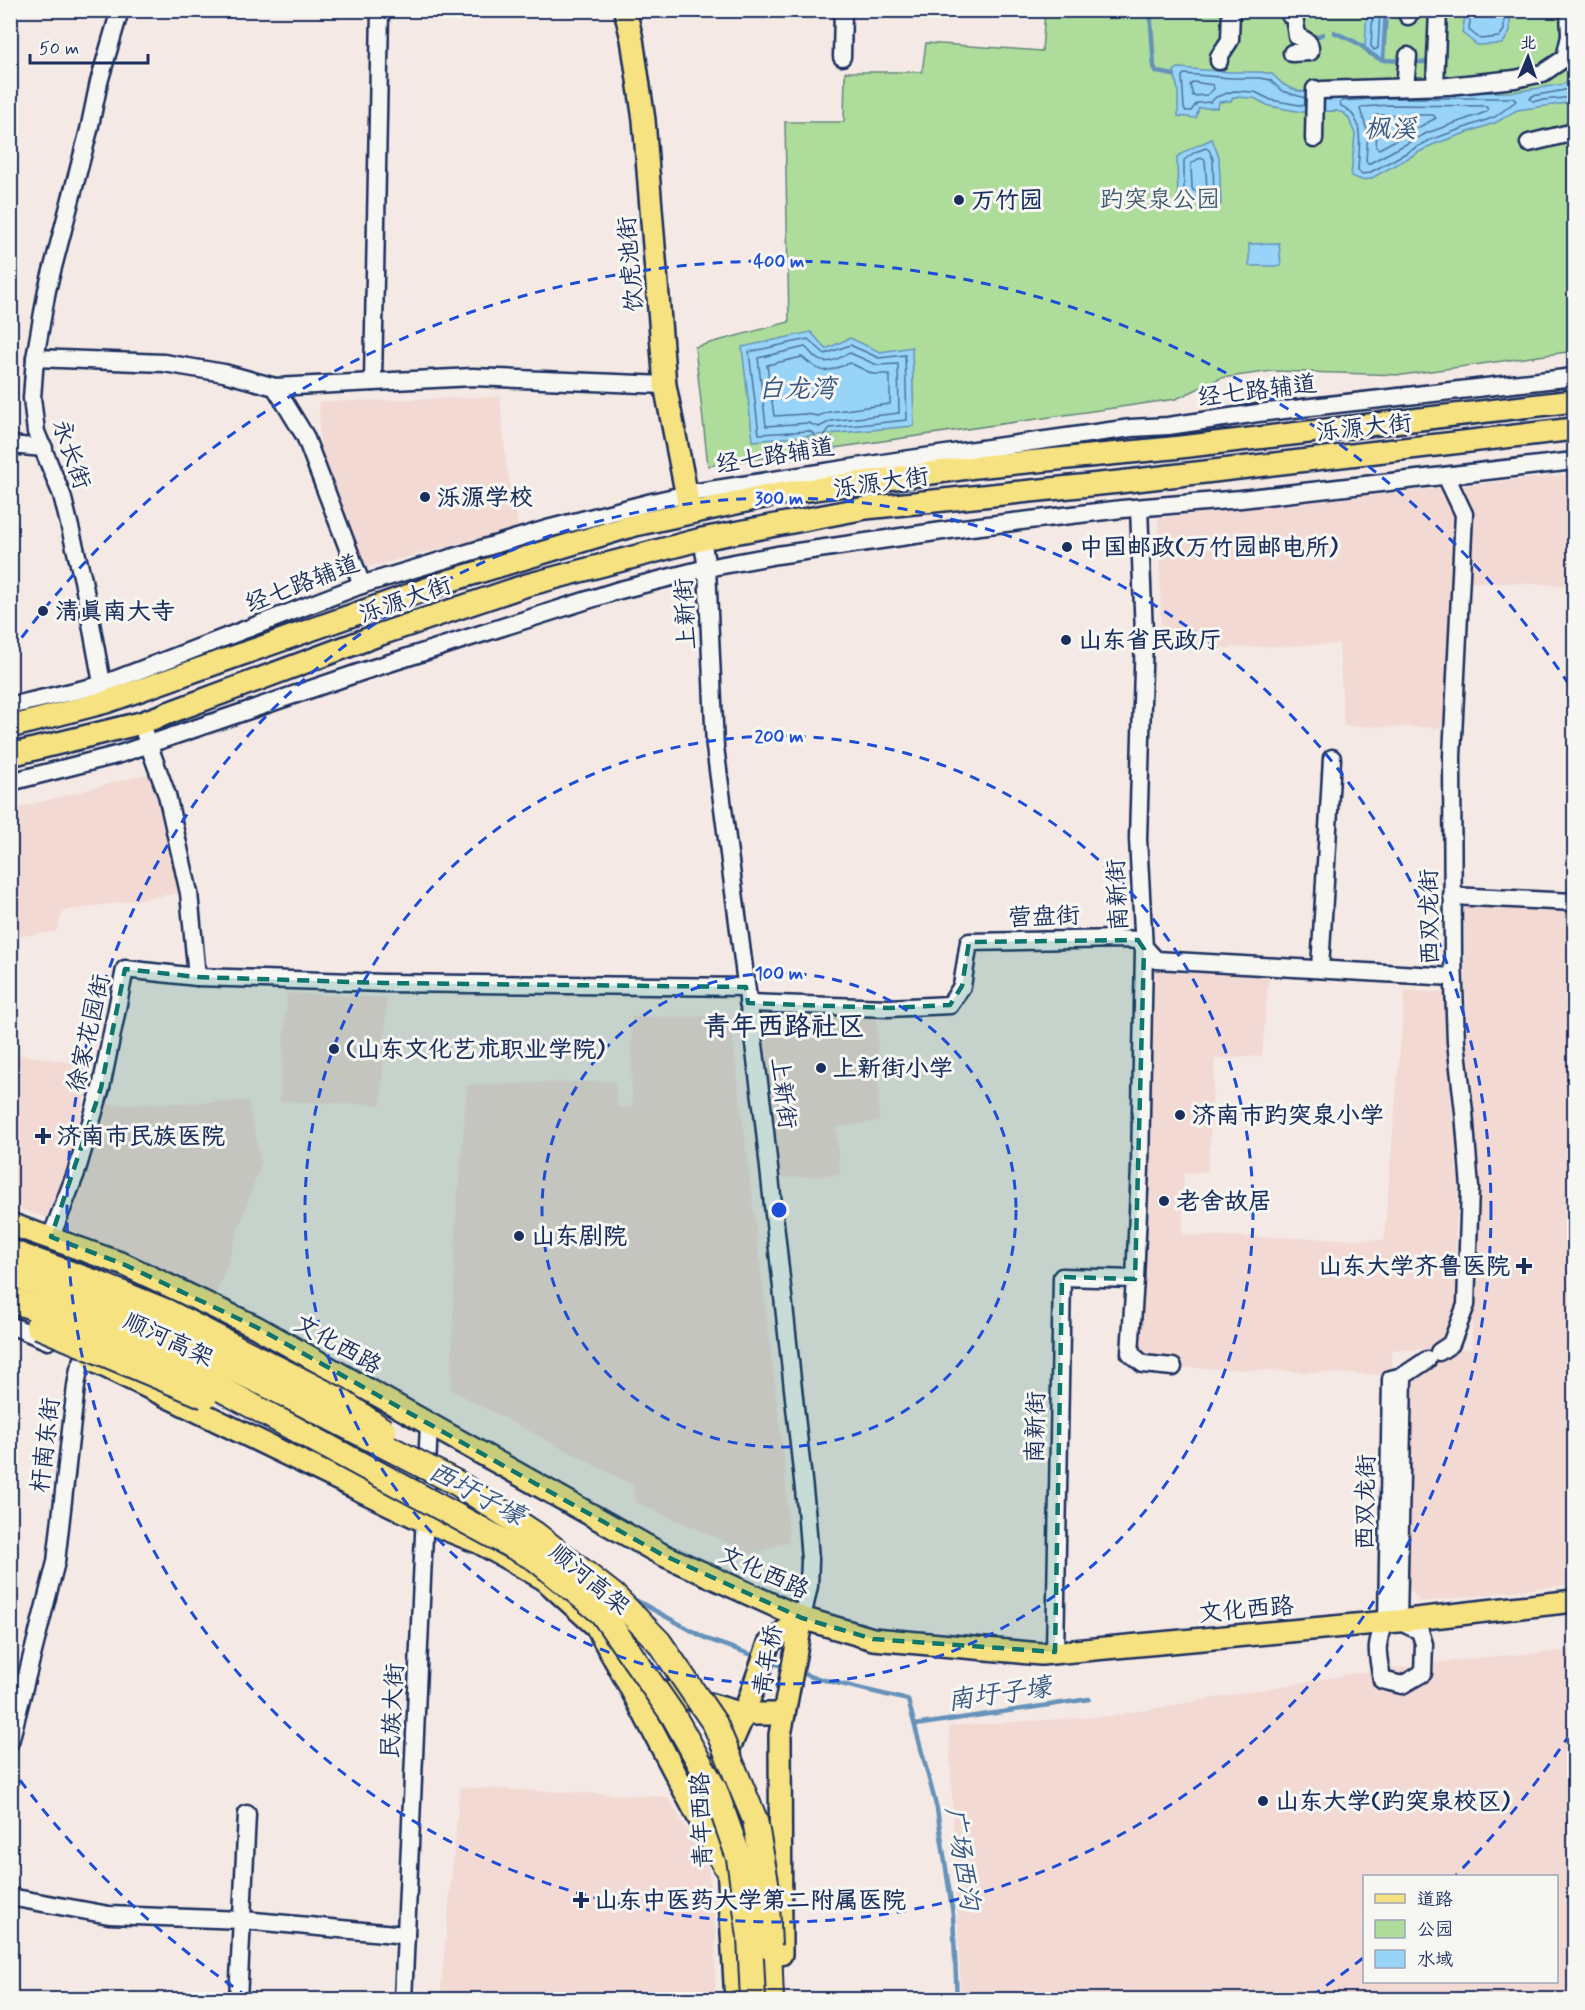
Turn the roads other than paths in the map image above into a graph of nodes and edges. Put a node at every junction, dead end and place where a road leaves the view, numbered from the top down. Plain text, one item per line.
1 (120, 10) edge
2 (380, 10) edge
3 (625, 10) edge
4 (843, 10) edge
5 (1232, 10) edge
6 (1438, 10) edge
7 (1572, 11) edge
8 (1297, 14) edge
9 (1292, 53) dead end
10 (842, 57) dead end
11 (1408, 60) dead end
12 (1219, 61) dead end
13 (1405, 86) junction
14 (1434, 86) junction
15 (1575, 132) edge
16 (1314, 140) dead end
17 (1529, 143) dead end
18 (35, 358) junction
19 (1575, 377) edge
20 (373, 382) junction
21 (665, 385) junction
22 (275, 387) junction
23 (1575, 401) edge
24 (1575, 429) edge
25 (10, 445) edge
26 (44, 448) junction
27 (1575, 461) edge
28 (1446, 476) junction
29 (688, 503) junction
30 (1139, 508) junction
31 (702, 539) junction
32 (708, 568) junction
33 (362, 585) junction
34 (104, 694) junction
35 (10, 706) edge
36 (141, 723) junction
37 (10, 727) edge
38 (149, 744) junction
39 (10, 755) edge
40 (1332, 758) dead end
41 (10, 782) edge
42 (1452, 896) junction
43 (1575, 902) edge
44 (1144, 949) junction
45 (1320, 969) junction
46 (1454, 976) junction
47 (197, 977) junction
48 (747, 995) junction
49 (10, 1224) edge
50 (51, 1237) junction
51 (10, 1252) edge
52 (123, 1264) junction
53 (10, 1273) edge
54 (1136, 1279) junction
55 (10, 1299) edge
56 (10, 1315) edge
57 (10, 1325) edge
58 (85, 1356) junction
59 (1173, 1367) dead end
60 (429, 1424) junction
61 (332, 1449) junction
62 (458, 1483) junction
63 (424, 1521) junction
64 (1575, 1601) edge
65 (802, 1618) junction
66 (1385, 1631) junction
67 (1054, 1652) junction
68 (627, 1681) junction
69 (744, 1714) junction
70 (784, 1714) junction
71 (10, 1742) edge
72 (247, 1814) dead end
73 (728, 1874) junction
74 (10, 1897) edge
75 (243, 1920) junction
76 (406, 1935) junction
77 (238, 2000) edge
78 (403, 2000) edge
79 (736, 2000) edge
80 (753, 2000) edge
81 (771, 2000) edge
82 (782, 2000) edge

1 - 18 street, 永长街
2 - 20 street
3 - 21 main road, 饮虎池街
4 - 10 street
5 - 12 street
6 - 14 street
7 - 14 street
8 - 9 street
11 - 13 street
13 - 14 street
13 - 16 street
15 - 17 street
18 - 22 street
18 - 26 street, 永长街
19 - 29 street, 经七路辅道
20 - 21 street
20 - 22 street
21 - 29 main road, 饮虎池街
22 - 33 street
23 - 29 main road, 泺源大街
24 - 31 main road, 泺源大街
25 - 26 street
26 - 34 street, 永长街
27 - 28 street
28 - 30 street
28 - 42 street, 西双龙街
29 - 33 street, 经七路辅道
29 - 34 main road, 泺源大街
30 - 32 street
30 - 44 street, 南新街
31 - 32 street, 上新街
31 - 36 main road, 泺源大街
32 - 38 street
32 - 48 street, 上新街
33 - 34 street, 经七路辅道
34 - 35 street, 经七路辅道
34 - 37 main road, 泺源大街
36 - 38 street
36 - 39 main road, 泺源大街
38 - 41 street
38 - 47 street
40 - 45 street
42 - 43 street
42 - 46 street, 西双龙街
44 - 45 street, 营盘街
44 - 48 street, 营盘街
44 - 54 street, 南新街
45 - 46 street, 营盘街
46 - 66 street, 西双龙街
47 - 48 street, 徐家花园街
47 - 50 street, 徐家花园街
48 - 65 street, 上新街
49 - 50 main road, 文化西路
50 - 52 main road, 文化西路
51 - 62 highway, bridge
52 - 58 street, 杆南东街
52 - 60 main road, 文化西路
53 - 62 highway, 顺河高架, bridge
54 - 59 street, 南新街
54 - 67 street, 南新街
55 - 61 highway, 顺河高架, bridge
56 - 61 highway, bridge
57 - 58 street
58 - 63 main road
58 - 71 street, 杆南东街
60 - 63 street, 民族大街
60 - 65 main road, 文化西路
61 - 80 highway, 顺河高架, bridge
62 - 81 highway, 顺河高架, bridge
63 - 68 main road
63 - 76 street, 民族大街
64 - 66 main road, 文化西路
65 - 67 main road, 文化西路
65 - 69 main road, 青年桥
65 - 70 main road, 青年桥
66 - 66 street, 西双龙街
66 - 67 main road, 文化西路
68 - 69 main road
68 - 73 main road
69 - 70 main road
69 - 73 main road, 青年西路
70 - 82 main road
72 - 75 street
73 - 79 main road, 青年西路
74 - 75 street
75 - 76 street
75 - 77 street
76 - 78 street, 民族大街

